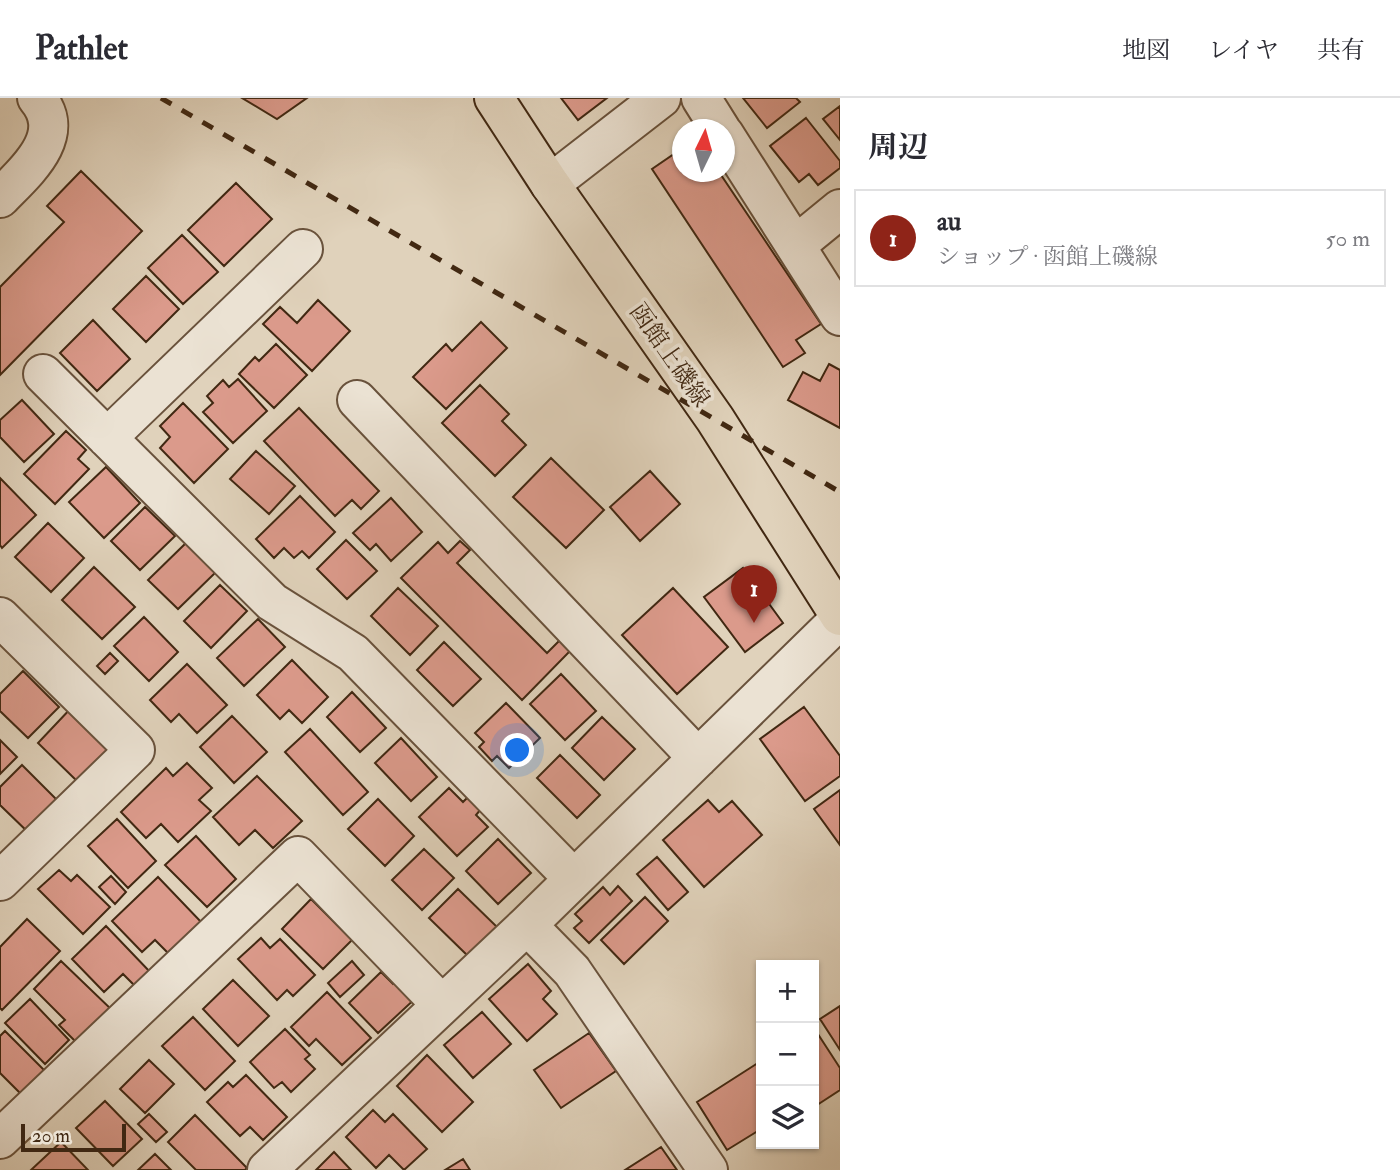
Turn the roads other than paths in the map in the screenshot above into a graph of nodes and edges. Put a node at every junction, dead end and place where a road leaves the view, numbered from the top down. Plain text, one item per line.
1 (37, 98) edge
2 (494, 98) edge
3 (660, 98) edge
4 (701, 98) edge
5 (714, 119) edge
6 (735, 151) edge
7 (550, 184) junction
8 (0, 198) edge
9 (840, 209) edge
10 (796, 245) junction
11 (303, 248) dead end
12 (840, 316) edge
13 (43, 374) dead end
14 (357, 400) dead end
15 (107, 438) junction
16 (0, 617) edge
17 (840, 618) edge
18 (698, 758) junction
19 (1, 878) edge
20 (573, 878) junction
21 (527, 925) junction
22 (440, 1004) junction
23 (0, 1139) edge
24 (267, 1170) edge
25 (708, 1170) edge

1 - 8 street
2 - 7 main road, 函館上磯線
3 - 7 street
4 - 5 street
6 - 10 street
7 - 17 main road, 函館上磯線
9 - 10 street
10 - 12 street
11 - 15 street
13 - 15 street
14 - 18 street
15 - 20 street
16 - 19 street
17 - 18 street
18 - 20 street
20 - 21 street
21 - 22 street
21 - 25 street
22 - 23 street
22 - 24 street

